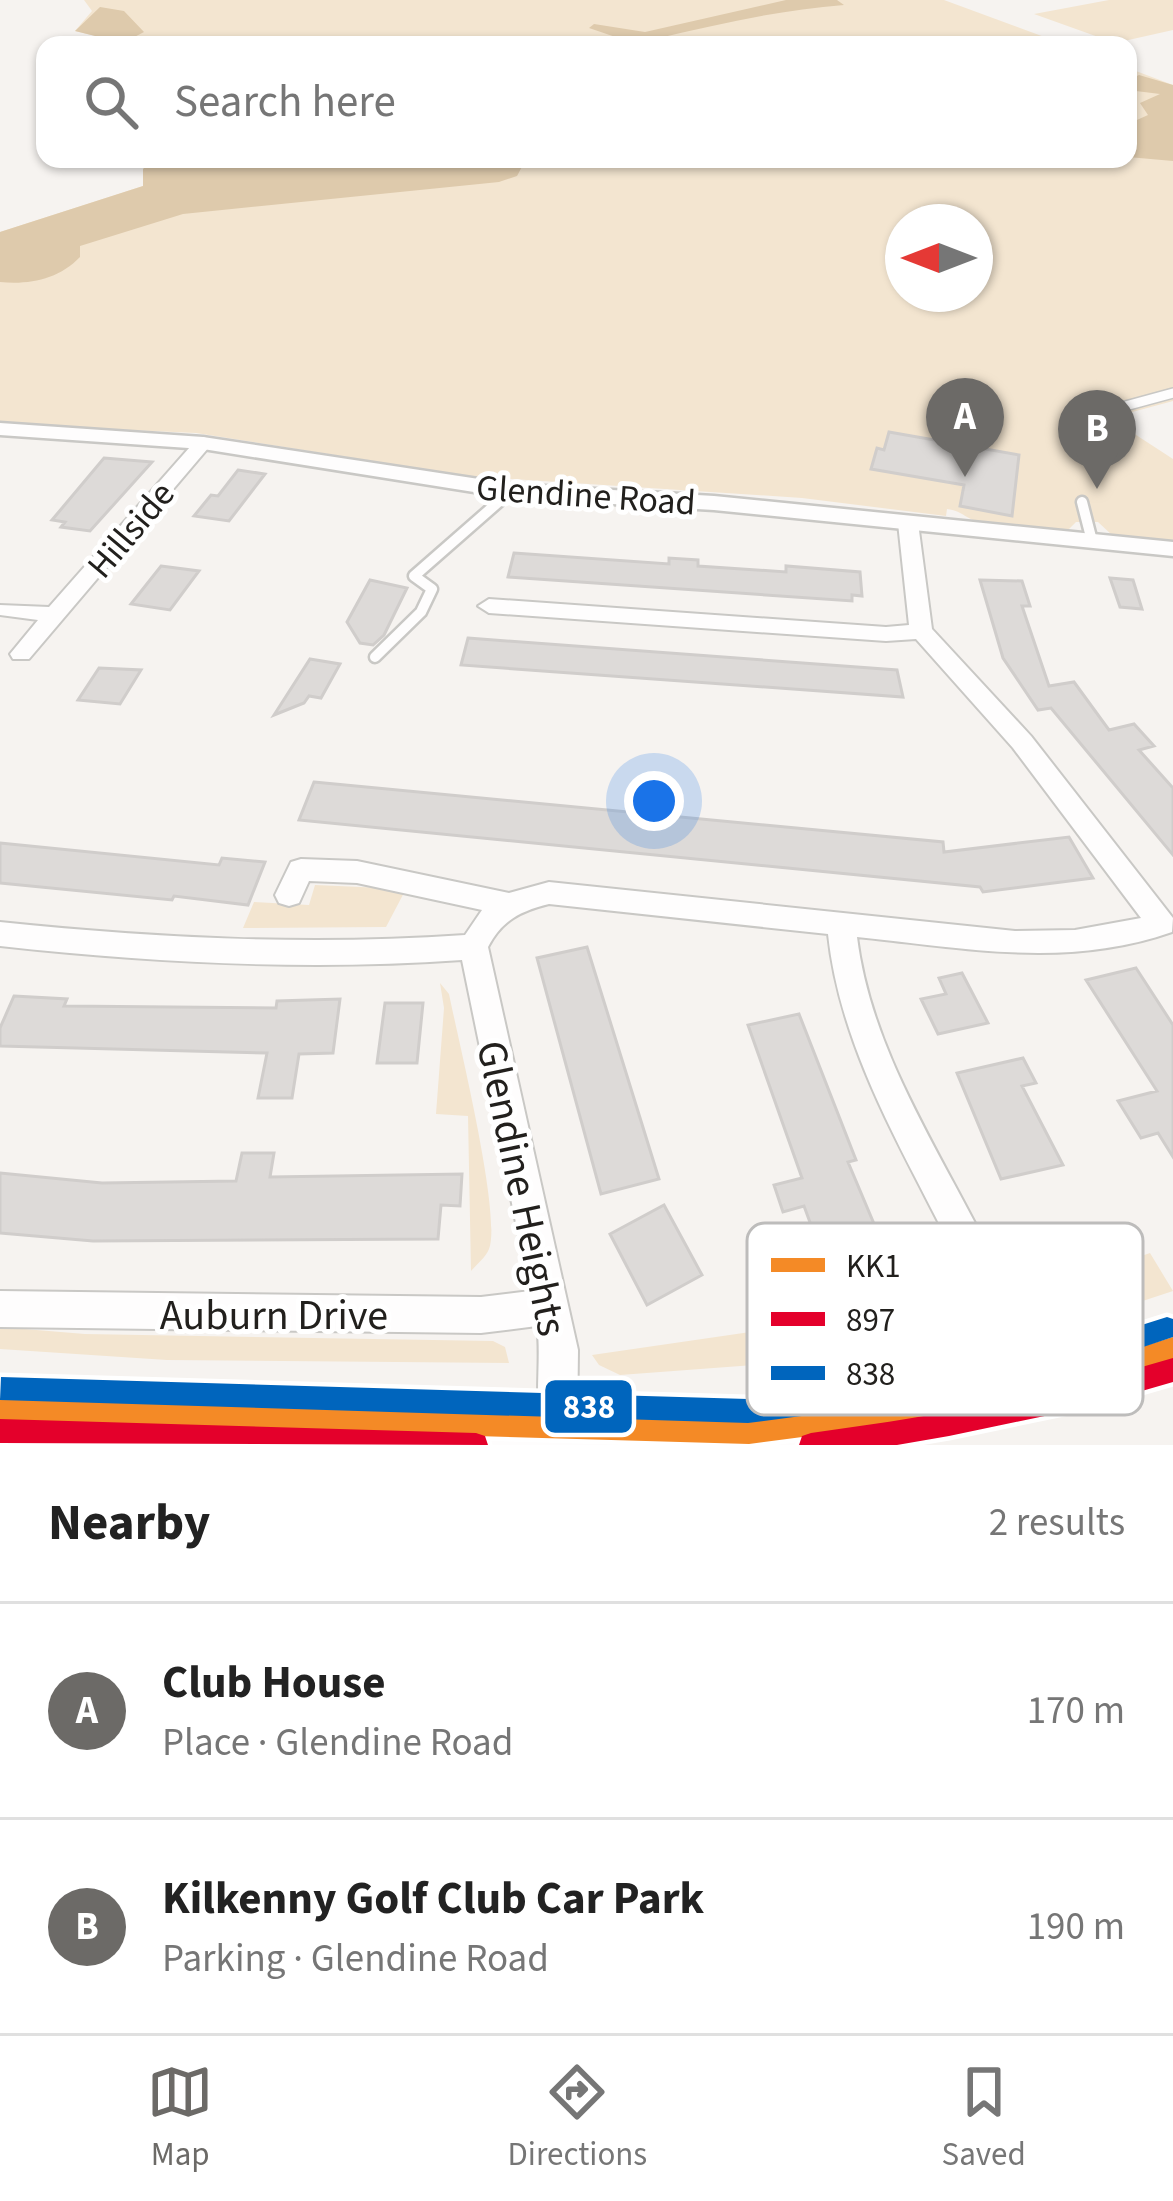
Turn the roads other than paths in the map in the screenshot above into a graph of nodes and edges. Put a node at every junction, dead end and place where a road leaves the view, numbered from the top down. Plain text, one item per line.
1 (1173, 394) edge
2 (0, 429) edge
3 (1109, 437) dead end
4 (203, 443) junction
5 (511, 491) junction
6 (1082, 502) dead end
7 (908, 523) junction
8 (1092, 541) junction
9 (1173, 549) edge
10 (488, 606) dead end
11 (6, 610) dead end
12 (58, 615) junction
13 (921, 631) junction
14 (21, 654) dead end
15 (375, 657) dead end
16 (289, 895) dead end
17 (505, 903) junction
18 (841, 923) junction
19 (1168, 931) edge
20 (0, 934) edge
21 (474, 947) junction
22 (957, 1223) edge
23 (548, 1307) junction
24 (0, 1310) edge
25 (1173, 1348) edge
26 (1143, 1357) edge
27 (0, 1410) edge
28 (879, 1415) edge
29 (558, 1430) junction
30 (368, 1435) edge

1 - 3 lane
2 - 4 street, Glendine Road
4 - 5 street, Glendine Road
4 - 12 street, Hillside
5 - 7 street, Glendine Road
5 - 15 lane
6 - 8 lane
7 - 8 street, Glendine Road
7 - 13 street
8 - 9 street, Glendine Road
10 - 13 street
11 - 12 street
12 - 14 street, Hillside
13 - 19 street
16 - 17 street
17 - 18 street
17 - 21 street
18 - 19 street
18 - 22 street
20 - 21 street
21 - 23 street, Glendine Heights
23 - 24 street, Auburn Drive
23 - 29 street, Glendine Heights
25 - 26 main road
27 - 30 main road
28 - 29 main road
29 - 30 main road

